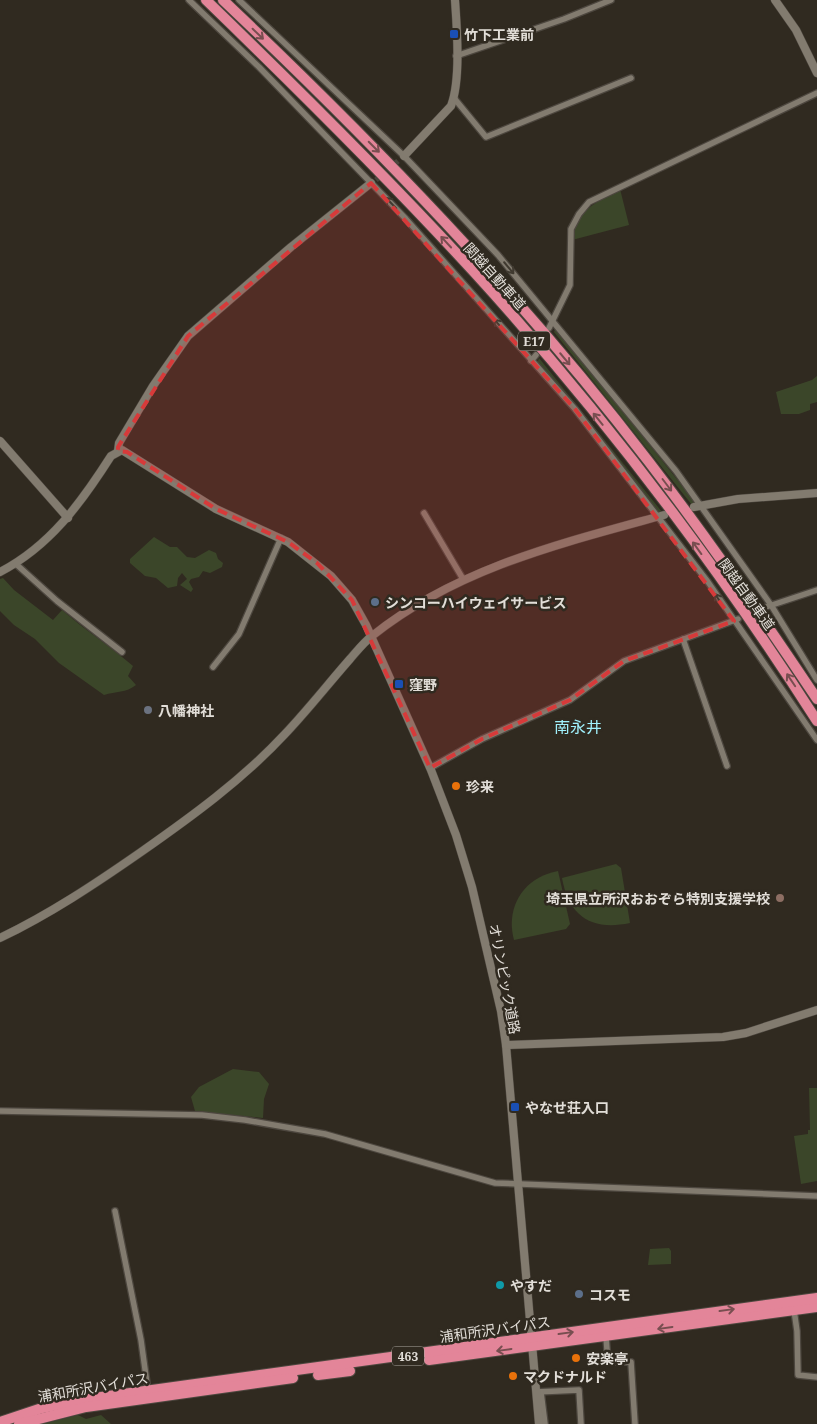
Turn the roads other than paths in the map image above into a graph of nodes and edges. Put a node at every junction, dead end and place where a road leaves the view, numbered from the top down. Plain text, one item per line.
1 (189, 0) edge
2 (206, 0) edge
3 (222, 0) edge
4 (239, 0) edge
5 (455, 0) edge
6 (611, 0) edge
7 (775, 0) edge
8 (456, 56) junction
9 (817, 73) edge
10 (631, 78) dead end
11 (817, 93) edge
12 (454, 98) junction
13 (401, 159) junction
14 (374, 181) junction
15 (554, 322) junction
16 (549, 328) dead end
17 (536, 356) dead end
18 (531, 361) junction
19 (0, 441) edge
20 (118, 451) junction
21 (817, 492) edge
22 (697, 506) junction
23 (424, 513) dead end
24 (661, 516) junction
25 (68, 518) junction
26 (281, 538) junction
27 (16, 564) junction
28 (0, 572) edge
29 (464, 579) junction
30 (817, 590) edge
31 (768, 606) junction
32 (736, 620) junction
33 (371, 636) junction
34 (683, 639) junction
35 (122, 652) dead end
36 (213, 667) dead end
37 (817, 680) edge
38 (817, 699) edge
39 (817, 721) edge
40 (817, 740) edge
41 (727, 766) dead end
42 (430, 768) junction
43 (0, 938) edge
44 (817, 1010) edge
45 (506, 1045) junction
46 (0, 1111) edge
47 (518, 1183) junction
48 (817, 1196) edge
49 (115, 1211) dead end
50 (817, 1298) edge
51 (817, 1307) edge
52 (794, 1310) junction
53 (606, 1337) junction
54 (532, 1342) junction
55 (817, 1377) edge
56 (148, 1391) junction
57 (539, 1392) junction
58 (0, 1422) edge
59 (19, 1424) edge
60 (539, 1424) edge
61 (545, 1424) edge
62 (581, 1424) edge
63 (635, 1424) edge

1 - 14 street
39 -> 2 highway, 関越自動車道 / E17
3 -> 38 highway, 関越自動車道 / E17
4 - 13 street
5 - 8 street
6 - 8 street
7 - 9 street
8 - 12 street
10 - 12 street
11 - 15 street
12 - 13 street
13 -> 15 street
18 -> 14 street
14 - 20 street
15 - 16 street
15 - 22 street
17 - 18 street
18 - 24 street
19 - 25 street
20 - 25 street
20 - 26 street, オリンピック道路
21 - 22 street
22 - 31 street
23 - 29 street
24 - 29 street
32 -> 24 street
25 - 27 street
26 - 33 street, オリンピック道路
26 - 36 street
27 - 28 street
27 - 35 street
29 - 33 street
30 - 31 street
31 - 37 street
32 - 34 street
32 - 40 street
33 - 42 street, オリンピック道路
33 - 43 street
34 - 41 street
34 - 42 street
42 - 45 street, オリンピック道路
44 - 45 street
45 - 47 street, オリンピック道路
46 - 47 street
47 - 48 street
47 - 54 street, オリンピック道路
49 - 56 street
54 -> 50 highway, 浦和所沢バイパス / 463
51 - 52 highway, 浦和所沢バイパス / 463
52 -> 53 highway, 浦和所沢バイパス / 463
52 - 55 street
53 - 54 highway, 浦和所沢バイパス / 463
53 - 63 street
54 - 56 highway, 浦和所沢バイパス / 463
54 - 57 street, オリンピック道路
54 -> 59 highway, 浦和所沢バイパス / 463
56 - 58 highway, 浦和所沢バイパス / 463
57 - 60 street, オリンピック道路
57 - 61 street
57 - 62 street

